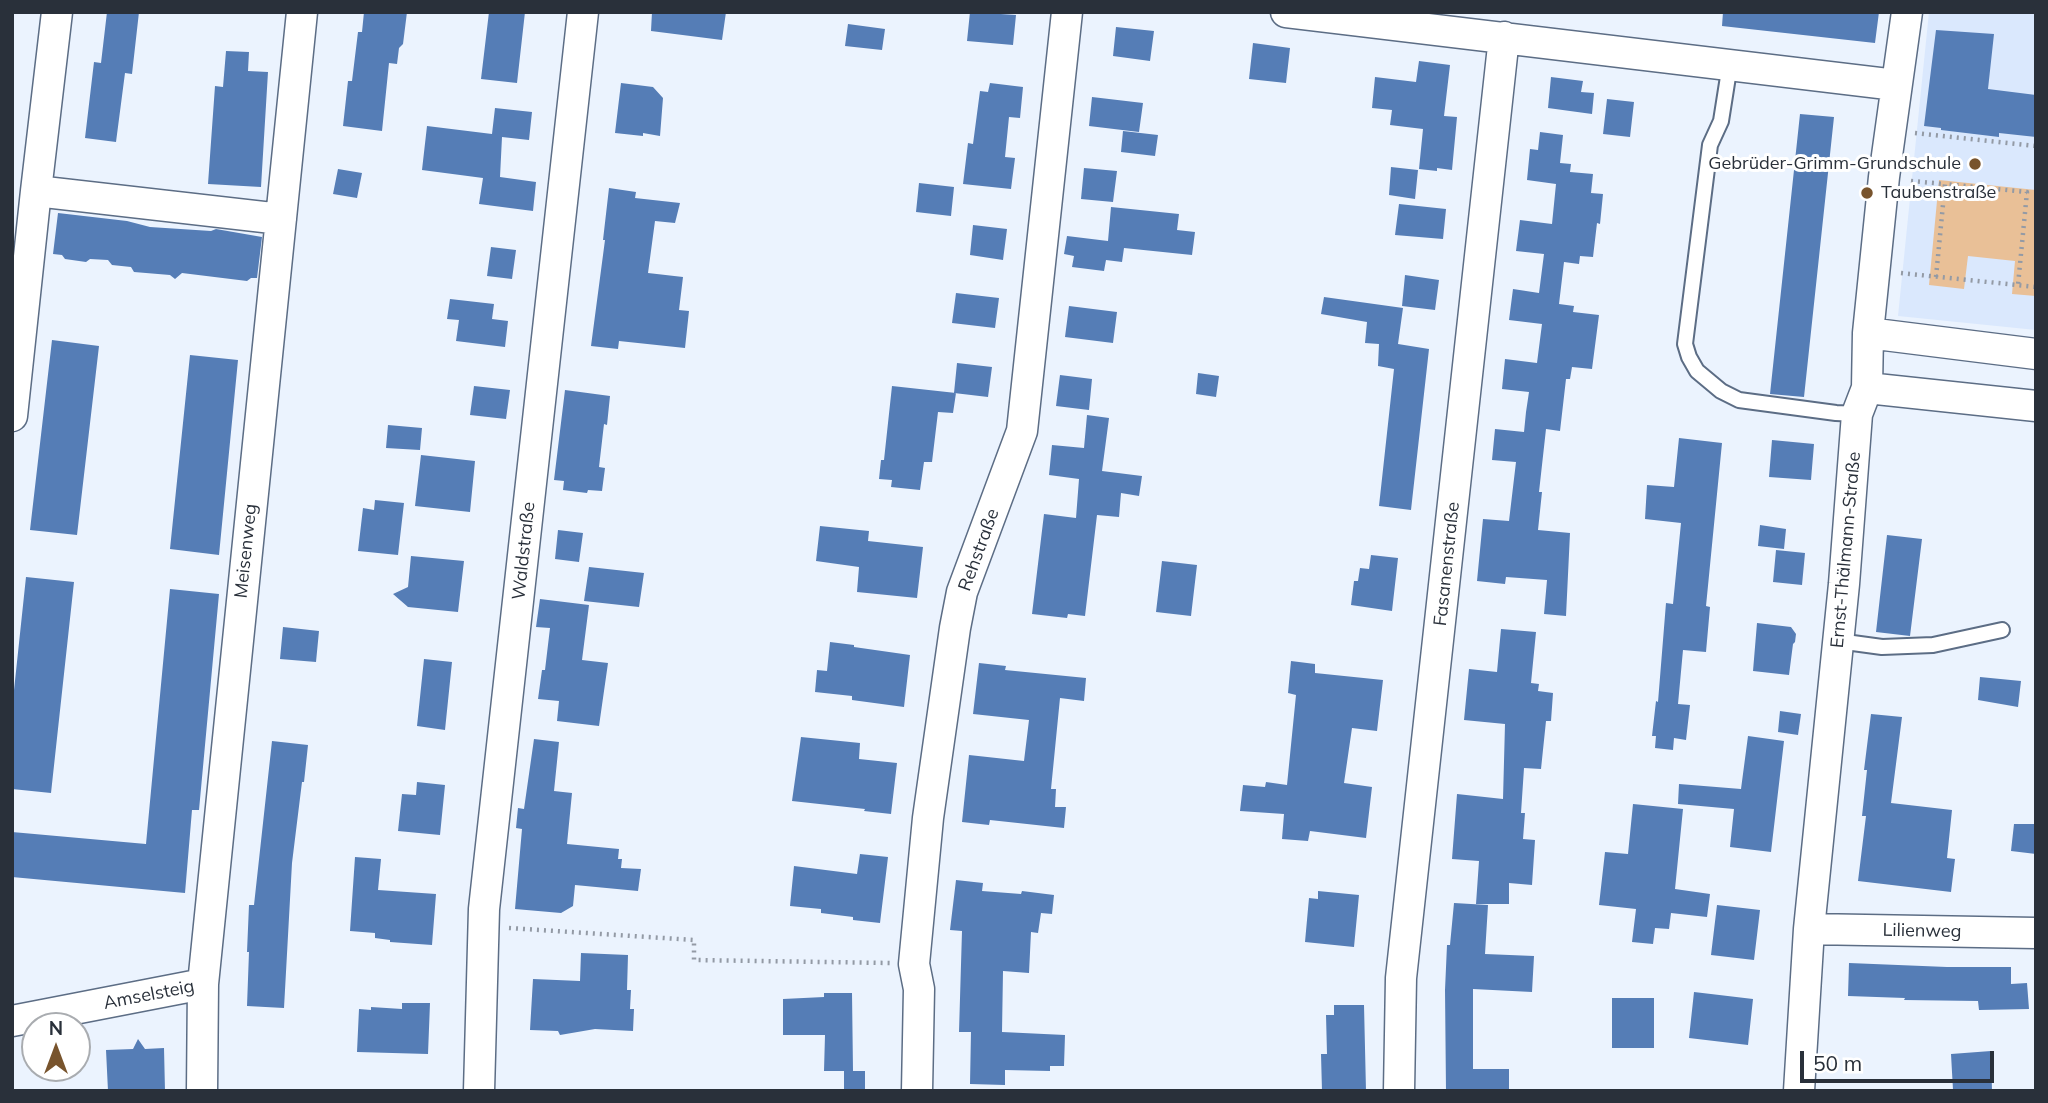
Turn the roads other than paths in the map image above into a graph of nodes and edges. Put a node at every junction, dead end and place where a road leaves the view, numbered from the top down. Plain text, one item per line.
1 (57, 12) edge
2 (302, 12) edge
3 (583, 12) edge
4 (1067, 12) edge
5 (1286, 12) edge
6 (1907, 12) edge
7 (1504, 37) junction
8 (1730, 64) junction
9 (1896, 85) junction
10 (36, 191) junction
11 (281, 219) junction
12 (1868, 333) junction
13 (2036, 354) edge
14 (1862, 401) junction
15 (2036, 406) edge
16 (12, 416) edge
17 (2002, 630) dead end
18 (1838, 641) junction
19 (1809, 929) junction
20 (2036, 933) edge
21 (203, 984) junction
22 (12, 1021) edge
23 (202, 1091) edge
24 (479, 1091) edge
25 (917, 1091) edge
26 (1399, 1091) edge
27 (1799, 1091) edge

1 - 10 street
2 - 11 street, Meisenweg
3 - 24 street, Waldstraße
4 - 25 street, Rehstraße
5 - 7 street
6 - 9 street, Ernst-Thälmann-Straße
7 - 8 street
7 - 26 street, Fasanenstraße
8 - 9 street
8 - 14 lane
9 - 12 street, Ernst-Thälmann-Straße
10 - 11 street
10 - 16 street
11 - 21 street, Meisenweg
12 - 13 street
12 - 14 street, Ernst-Thälmann-Straße
14 - 15 street
14 - 18 street, Ernst-Thälmann-Straße
17 - 18 lane
18 - 19 street, Ernst-Thälmann-Straße
19 - 20 street, Lilienweg
19 - 27 street, Ernst-Thälmann-Straße
21 - 22 street, Amselsteig
21 - 23 street, Meisenweg

